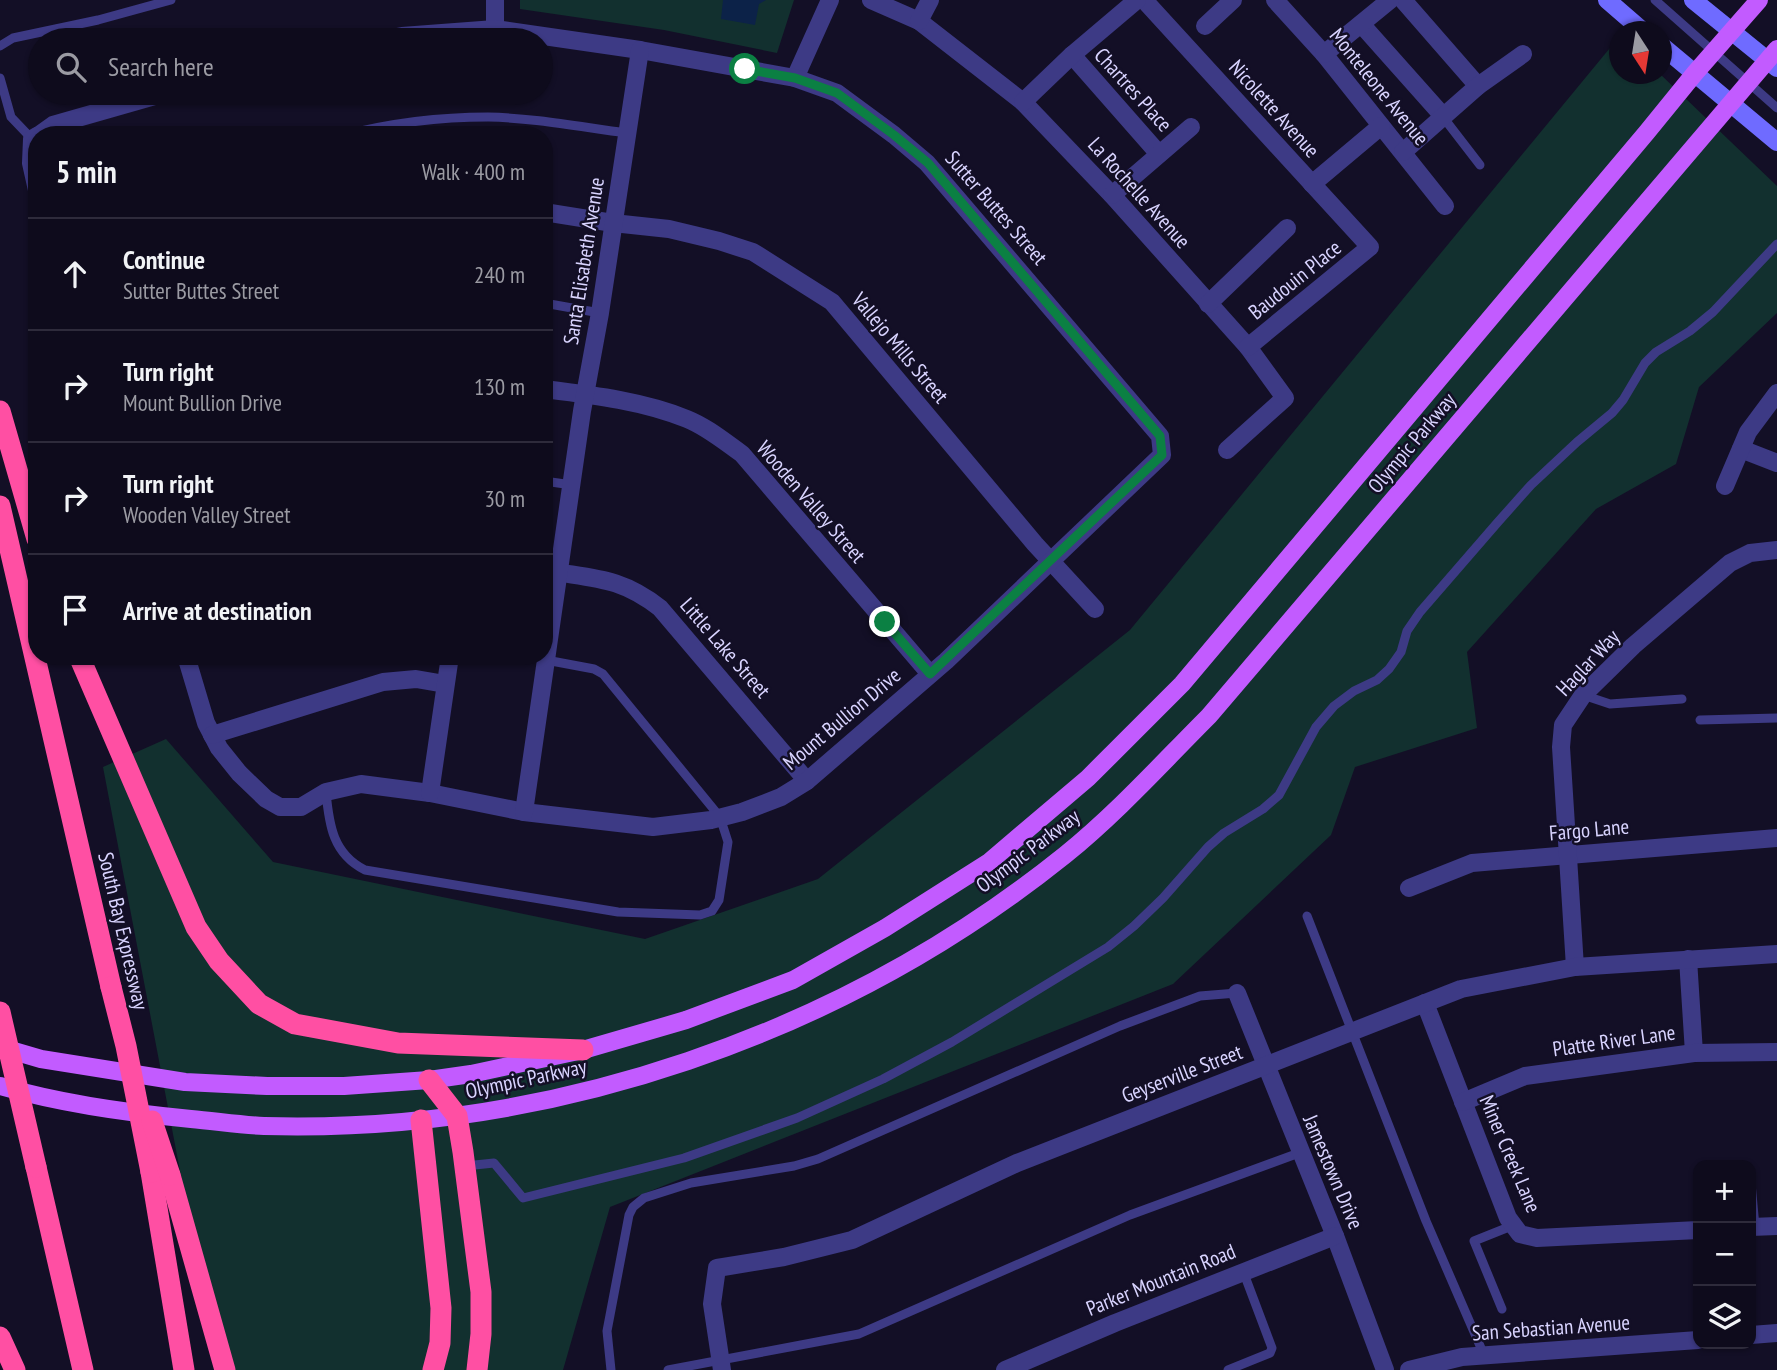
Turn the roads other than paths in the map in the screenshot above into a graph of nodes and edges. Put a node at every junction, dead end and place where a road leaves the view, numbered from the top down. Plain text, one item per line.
1 (171, 0) edge
2 (495, 0) edge
3 (830, 0) edge
4 (871, 0) edge
5 (930, 0) edge
6 (1137, 0) edge
7 (1144, 0) edge
8 (1233, 0) edge
9 (1275, 0) edge
10 (1390, 0) edge
11 (1403, 0) edge
12 (1607, 0) edge
13 (1655, 0) edge
14 (1693, 0) edge
15 (1759, 0) edge
16 (919, 21) junction
17 (1631, 21) edge
18 (1362, 25) junction
19 (1205, 26) dead end
20 (60, 28) edge
21 (495, 28) edge
22 (1731, 32) junction
23 (28, 35) edge
24 (553, 37) edge
25 (0, 46) edge
26 (640, 50) junction
27 (1714, 51) junction
28 (1324, 54) junction
29 (1523, 54) dead end
30 (1072, 55) junction
31 (1672, 55) edge
32 (1774, 59) edge
33 (1695, 73) junction
34 (0, 78) edge
35 (795, 78) junction
36 (1748, 82) junction
37 (1478, 86) junction
38 (1023, 102) junction
39 (1730, 103) junction
40 (123, 105) edge
41 (1777, 108) edge
42 (1443, 116) junction
43 (52, 126) edge
44 (392, 126) edge
45 (1381, 126) junction
46 (1191, 127) dead end
47 (28, 131) edge
48 (627, 133) junction
49 (1777, 142) edge
50 (1403, 152) junction
51 (1159, 154) junction
52 (1480, 165) dead end
53 (1312, 184) junction
54 (1112, 195) junction
55 (1446, 206) dead end
56 (553, 213) edge
57 (613, 223) junction
58 (1287, 228) dead end
59 (1777, 244) edge
60 (1370, 247) joint
61 (1208, 304) junction
62 (553, 305) edge
63 (600, 313) junction
64 (1248, 347) junction
65 (553, 390) edge
66 (1777, 393) edge
67 (585, 394) junction
68 (0, 411) edge
69 (1160, 436) joint
70 (1741, 449) junction
71 (1227, 450) dead end
72 (1777, 463) edge
73 (553, 482) edge
74 (572, 485) junction
75 (1725, 486) dead end
76 (0, 506) edge
77 (28, 508) edge
78 (1777, 550) edge
79 (1052, 560) junction
80 (553, 563) edge
81 (553, 571) edge
82 (1095, 609) dead end
83 (28, 627) edge
84 (553, 661) edge
85 (37, 665) edge
86 (83, 665) edge
87 (189, 665) edge
88 (448, 665) edge
89 (545, 665) edge
90 (930, 674) junction
91 (445, 684) junction
92 (1583, 695) junction
93 (1682, 699) dead end
94 (1777, 718) edge
95 (1700, 720) dead end
96 (212, 735) junction
97 (807, 780) junction
98 (326, 792) junction
99 (430, 793) junction
100 (524, 812) junction
101 (720, 817) junction
102 (1777, 838) edge
103 (1568, 854) junction
104 (1409, 888) dead end
105 (1307, 916) dead end
106 (1777, 954) edge
107 (1688, 959) junction
108 (1575, 967) junction
109 (1237, 993) joint
110 (1425, 1003) junction
111 (0, 1012) edge
112 (1352, 1031) junction
113 (0, 1049) edge
114 (583, 1050) junction
115 (1777, 1052) edge
116 (1694, 1053) junction
117 (1265, 1067) junction
118 (429, 1080) junction
119 (0, 1086) edge
120 (1463, 1102) junction
121 (457, 1116) junction
122 (421, 1120) junction
123 (27, 1125) junction
124 (1299, 1153) junction
125 (466, 1167) junction
126 (160, 1174) junction
127 (1514, 1225) junction
128 (1777, 1226) edge
129 (1756, 1227) edge
130 (1693, 1230) edge
131 (1335, 1236) junction
132 (1243, 1271) junction
133 (1502, 1309) dead end
134 (1777, 1333) edge
135 (1756, 1335) edge
136 (0, 1337) edge
137 (1693, 1340) edge
138 (1484, 1355) junction
139 (722, 1365) edge
140 (15, 1370) edge
141 (83, 1370) edge
142 (184, 1370) edge
143 (225, 1370) edge
144 (433, 1370) edge
145 (477, 1370) edge
146 (611, 1370) edge
147 (668, 1370) edge
148 (1005, 1370) edge
149 (1228, 1370) edge
150 (1385, 1370) edge
151 (1409, 1370) edge

1 - 20 lane
2 - 21 street
3 - 35 street
4 - 16 street, La Rochelle Avenue
5 - 16 street
6 - 30 street
7 - 53 street, Nicolette Avenue
8 - 19 street
9 - 28 street, Monteleone Avenue
10 - 18 street
11 - 37 street
12 - 17 main road
13 - 27 lane
14 - 22 main road
15 - 22 main road, Olympic Parkway
16 - 38 street, La Rochelle Avenue
18 - 28 street
18 - 42 street
22 - 27 main road, Olympic Parkway
22 - 32 main road
23 - 25 lane
24 - 26 street, Sutter Buttes Street
26 - 35 street, Sutter Buttes Street
26 - 48 street, Santa Elisabeth Avenue
27 - 33 main road, Olympic Parkway
27 - 36 lane
28 - 45 street, Monteleone Avenue
29 - 37 street
30 - 38 street
30 - 51 street, Chartres Place
31 - 33 main road
32 - 36 main road, Olympic Parkway
33 - 39 main road
33 - 114 main road, Olympic Parkway
34 - 47 lane
35 - 69 street, Sutter Buttes Street
36 - 39 main road, Olympic Parkway
36 - 41 lane
37 - 42 street
38 - 54 street, La Rochelle Avenue
39 - 49 main road
39 - 121 main road, Olympic Parkway
40 - 43 street
42 - 50 street
42 - 52 lane
44 - 48 lane
45 - 50 street, Monteleone Avenue
45 - 53 street
46 - 51 street
48 - 57 street, Santa Elisabeth Avenue
50 - 55 street, Monteleone Avenue
51 - 54 street
53 - 60 street, Nicolette Avenue
54 - 61 street, La Rochelle Avenue
56 - 57 street, Vallejo Mills Street
57 - 63 street, Santa Elisabeth Avenue
57 - 79 street, Vallejo Mills Street
58 - 61 street
59 - 125 lane
60 - 64 street, Baudouin Place
61 - 64 street, La Rochelle Avenue
62 - 63 lane
63 - 67 street, Santa Elisabeth Avenue
64 - 71 street, La Rochelle Avenue
65 - 67 street, Wooden Valley Street
66 - 70 street
67 - 74 street, Santa Elisabeth Avenue
67 - 90 street, Wooden Valley Street
68 - 77 highway
69 - 79 street, Mount Bullion Drive
70 - 72 street
70 - 75 street
73 - 74 lane
74 - 80 street, Santa Elisabeth Avenue
76 - 83 highway, South Bay Expressway, bridge
78 - 92 street, Haglar Way
79 - 82 street, Vallejo Mills Street
79 - 90 street, Mount Bullion Drive
81 - 97 street, Little Lake Street
84 - 101 lane
85 - 126 highway, South Bay Expressway, bridge
86 - 114 highway
87 - 96 street, Mount Bullion Drive
88 - 91 street
89 - 100 street, Santa Elisabeth Avenue
90 - 97 street, Mount Bullion Drive
91 - 96 street
91 - 99 street
92 - 93 lane
92 - 103 street, Haglar Way
94 - 95 lane
96 - 98 street, Mount Bullion Drive
97 - 101 street, Mount Bullion Drive
98 - 99 street, Mount Bullion Drive
98 - 101 lane
99 - 100 street, Mount Bullion Drive
100 - 101 street, Mount Bullion Drive
102 - 103 street, Fargo Lane
103 - 104 street, Fargo Lane
103 - 108 street, Haglar Way
105 - 112 lane
106 - 107 street, Geyserville Street
107 - 108 street, Geyserville Street
107 - 116 street
108 - 110 street, Geyserville Street
109 - 117 street, Jamestown Drive
109 - 146 lane
110 - 112 street, Geyserville Street
110 - 120 street, Miner Creek Lane
111 - 123 highway, bridge
112 - 117 street, Geyserville Street
112 - 138 lane
113 - 118 main road, Olympic Parkway
113 - 123 highway, bridge
114 - 118 main road, Olympic Parkway
115 - 116 street, Platte River Lane
116 - 120 street, Platte River Lane
117 - 124 street, Jamestown Drive
117 - 139 street, Geyserville Street
118 - 121 highway
119 - 122 main road, Olympic Parkway
120 - 127 street, Miner Creek Lane
121 - 122 main road, Olympic Parkway
121 - 125 highway
122 - 144 highway
123 - 141 highway, bridge
124 - 131 street, Jamestown Drive
124 - 139 lane
125 - 145 highway
126 - 142 highway, South Bay Expressway
126 - 143 highway
127 - 130 street, Miner Creek Lane
127 - 133 lane
128 - 129 street
131 - 132 street, Parker Mountain Road
131 - 150 street, Jamestown Drive
132 - 148 street, Parker Mountain Road
132 - 149 lane
134 - 135 street
136 - 140 highway
137 - 138 street, San Sebastian Avenue
138 - 151 street, San Sebastian Avenue
139 - 147 lane

